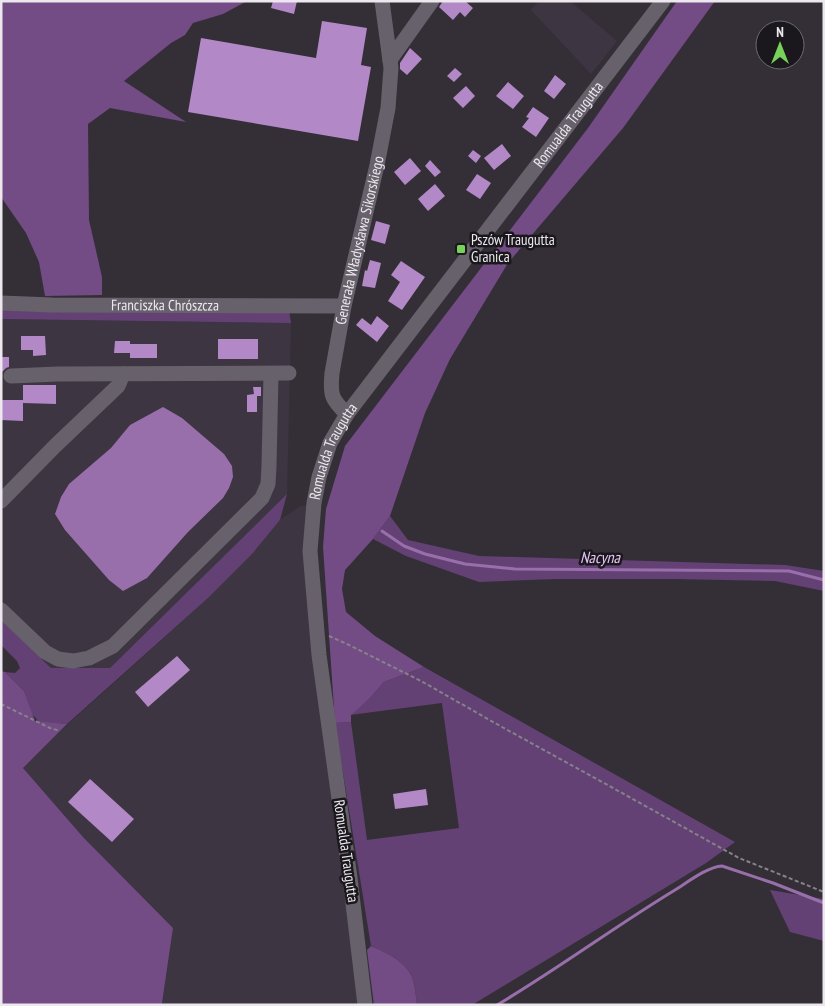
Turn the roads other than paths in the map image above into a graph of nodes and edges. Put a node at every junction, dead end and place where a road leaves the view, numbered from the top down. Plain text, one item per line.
1 (382, 1) edge
2 (432, 1) edge
3 (663, 1) edge
4 (390, 60) junction
5 (1, 303) edge
6 (344, 306) junction
7 (289, 373) dead end
8 (123, 374) junction
9 (271, 374) junction
10 (12, 376) dead end
11 (347, 414) junction
12 (1, 501) edge
13 (1, 610) edge
14 (365, 1005) edge

1 - 4 street, Generała Władysława Sikorskiego
2 - 4 street
3 - 11 street, Romualda Traugutta
4 - 6 street, Generała Władysława Sikorskiego
5 - 6 street, Franciszka Chrószcza
6 - 11 street, Generała Władysława Sikorskiego
7 - 9 street
8 - 9 street
8 - 10 street
8 - 12 street
9 - 13 street
11 - 14 street, Romualda Traugutta

